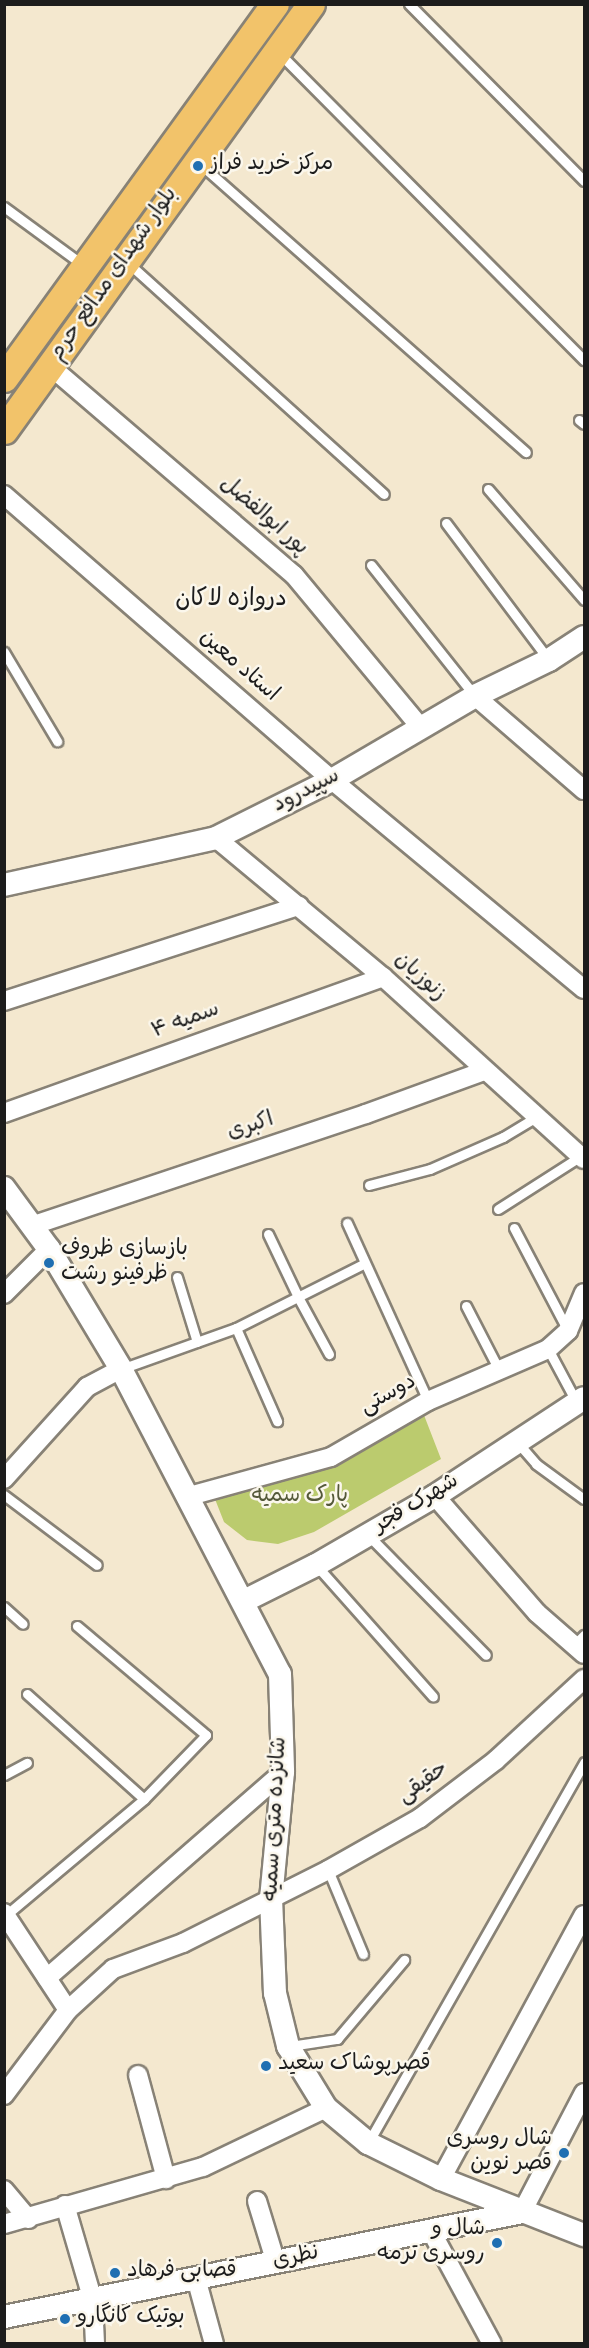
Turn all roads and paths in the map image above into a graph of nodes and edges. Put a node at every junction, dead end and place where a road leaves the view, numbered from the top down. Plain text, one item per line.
1 (275, 4) edge
2 (311, 4) edge
3 (409, 4) edge
4 (277, 51) junction
5 (197, 161) junction
6 (585, 181) edge
7 (4, 207) edge
8 (125, 261) junction
9 (85, 267) junction
10 (585, 360) edge
11 (50, 366) junction
12 (4, 378) edge
13 (4, 430) edge
14 (526, 452) dead end
15 (488, 489) dead end
16 (384, 494) dead end
17 (4, 495) edge
18 (446, 523) dead end
19 (371, 565) dead end
20 (585, 600) edge
21 (585, 637) edge
22 (4, 652) edge
23 (549, 660) junction
24 (475, 696) junction
25 (421, 728) junction
26 (57, 741) dead end
27 (332, 780) junction
28 (585, 790) edge
29 (216, 838) junction
30 (4, 885) edge
31 (299, 906) junction
32 (383, 977) junction
33 (585, 989) edge
34 (4, 1001) edge
35 (484, 1071) junction
36 (4, 1113) edge
37 (536, 1117) junction
38 (583, 1158) edge
39 (369, 1185) dead end
40 (4, 1188) edge
41 (498, 1209) dead end
42 (346, 1223) dead end
43 (31, 1226) junction
44 (514, 1228) dead end
45 (268, 1233) dead end
46 (49, 1249) junction
47 (365, 1263) junction
48 (177, 1277) dead end
49 (585, 1293) edge
50 (4, 1294) edge
51 (298, 1297) junction
52 (466, 1306) dead end
53 (236, 1328) junction
54 (568, 1330) junction
55 (197, 1341) junction
56 (548, 1349) junction
57 (329, 1354) dead end
58 (121, 1369) junction
59 (499, 1370) junction
60 (581, 1400) edge
61 (428, 1401) junction
62 (277, 1421) dead end
63 (518, 1443) junction
64 (4, 1479) edge
65 (4, 1495) edge
66 (435, 1496) junction
67 (186, 1497) junction
68 (585, 1499) edge
69 (368, 1535) junction
70 (97, 1565) dead end
71 (316, 1565) junction
72 (243, 1601) junction
73 (4, 1606) edge
74 (23, 1624) dead end
75 (76, 1626) dead end
76 (581, 1645) edge
77 (486, 1655) dead end
78 (585, 1678) edge
79 (27, 1694) dead end
80 (433, 1696) dead end
81 (585, 1762) edge
82 (27, 1763) dead end
83 (283, 1772) junction
84 (4, 1775) edge
85 (144, 1799) junction
86 (328, 1870) junction
87 (271, 1899) junction
88 (5, 1914) edge
89 (585, 1915) edge
90 (363, 1954) dead end
91 (404, 1960) dead end
92 (47, 1978) junction
93 (69, 2010) junction
94 (288, 2046) junction
95 (138, 2075) dead end
96 (585, 2093) edge
97 (4, 2095) edge
98 (326, 2108) junction
99 (368, 2143) junction
100 (166, 2179) junction
101 (441, 2179) junction
102 (4, 2190) edge
103 (257, 2201) dead end
104 (65, 2205) junction
105 (522, 2212) junction
106 (28, 2219) junction
107 (4, 2224) edge
108 (431, 2231) junction
109 (585, 2235) edge
110 (276, 2263) junction
111 (196, 2278) junction
112 (93, 2301) junction
113 (4, 2318) edge
114 (95, 2343) edge
115 (214, 2343) edge
116 (492, 2343) edge

1 - 9 main road, بلوار شهدای مدافع حرم
2 - 4 main road, بلوار شهدای مدافع حرم
3 - 6 lane
4 - 5 main road, بلوار شهدای مدافع حرم
4 - 10 lane
5 - 8 main road, بلوار شهدای مدافع حرم
5 - 14 lane
7 - 9 lane
8 - 11 main road, بلوار شهدای مدافع حرم
8 - 16 lane
9 - 12 main road, بلوار شهدای مدافع حرم
11 - 13 main road, بلوار شهدای مدافع حرم
11 - 25 street, پور ابوالفضل
15 - 20 lane
17 - 27 street, استاد معین
18 - 23 lane
19 - 24 lane
21 - 23 street, سپیدرود
22 - 26 lane
23 - 24 street, سپیدرود
24 - 25 street, سپیدرود
24 - 28 street
25 - 27 street, سپیدرود
27 - 29 street, سپیدرود
27 - 33 street, استاد معین
29 - 30 street, سپیدرود
29 - 31 street, زنوزیان
31 - 32 street, زنوزیان
31 - 34 street
32 - 35 street, زنوزیان
32 - 36 street, سمیه ۴
35 - 37 street, زنوزیان
35 - 43 street, اکبری
37 - 38 street, زنوزیان
37 - 39 lane
38 - 41 lane
40 - 43 street, شانزده متری سمیه
42 - 47 lane
43 - 46 street, شانزده متری سمیه
44 - 54 lane
45 - 51 lane
46 - 50 street
46 - 58 street, شانزده متری سمیه
47 - 51 lane
47 - 61 lane
48 - 55 lane
49 - 54 street, دوستی
51 - 53 lane
51 - 57 lane
52 - 59 lane
53 - 55 lane
53 - 62 lane
54 - 56 street, دوستی
55 - 58 lane
56 - 59 street, دوستی
56 - 60 lane
58 - 64 street
58 - 67 street, شانزده متری سمیه
59 - 61 street, دوستی
60 - 63 street, شهرک فجر
61 - 67 street, دوستی
63 - 66 street, شهرک فجر
63 - 68 lane
65 - 70 lane
66 - 69 street, شهرک فجر
66 - 76 street
67 - 72 street, شانزده متری سمیه
69 - 71 street, شهرک فجر
69 - 77 lane
71 - 72 street, شهرک فجر
71 - 80 lane
72 - 83 street, شانزده متری سمیه
73 - 74 lane
75 - 85 lane
78 - 86 street, حقیقی
79 - 85 lane
81 - 99 lane
82 - 84 lane
83 - 87 street, شانزده متری سمیه
83 - 92 street
85 - 88 lane
86 - 87 street, حقیقی
86 - 90 lane
87 - 93 street, حقیقی
87 - 94 street, شانزده متری سمیه
88 - 92 street
89 - 101 street
91 - 94 lane
92 - 93 street
93 - 97 street, حقیقی
94 - 98 street, شانزده متری سمیه
95 - 100 street
96 - 105 street
98 - 99 street, شانزده متری سمیه
98 - 100 street
99 - 101 street, شانزده متری سمیه
100 - 104 street
101 - 105 street, شانزده متری سمیه
102 - 106 street
103 - 110 street
104 - 106 street
104 - 112 street
105 - 108 street, نظری
105 - 109 street
106 - 107 street
108 - 110 street, نظری
108 - 116 street
110 - 111 street, نظری
111 - 112 street, نظری
111 - 115 street
112 - 113 street, نظری
112 - 114 street

